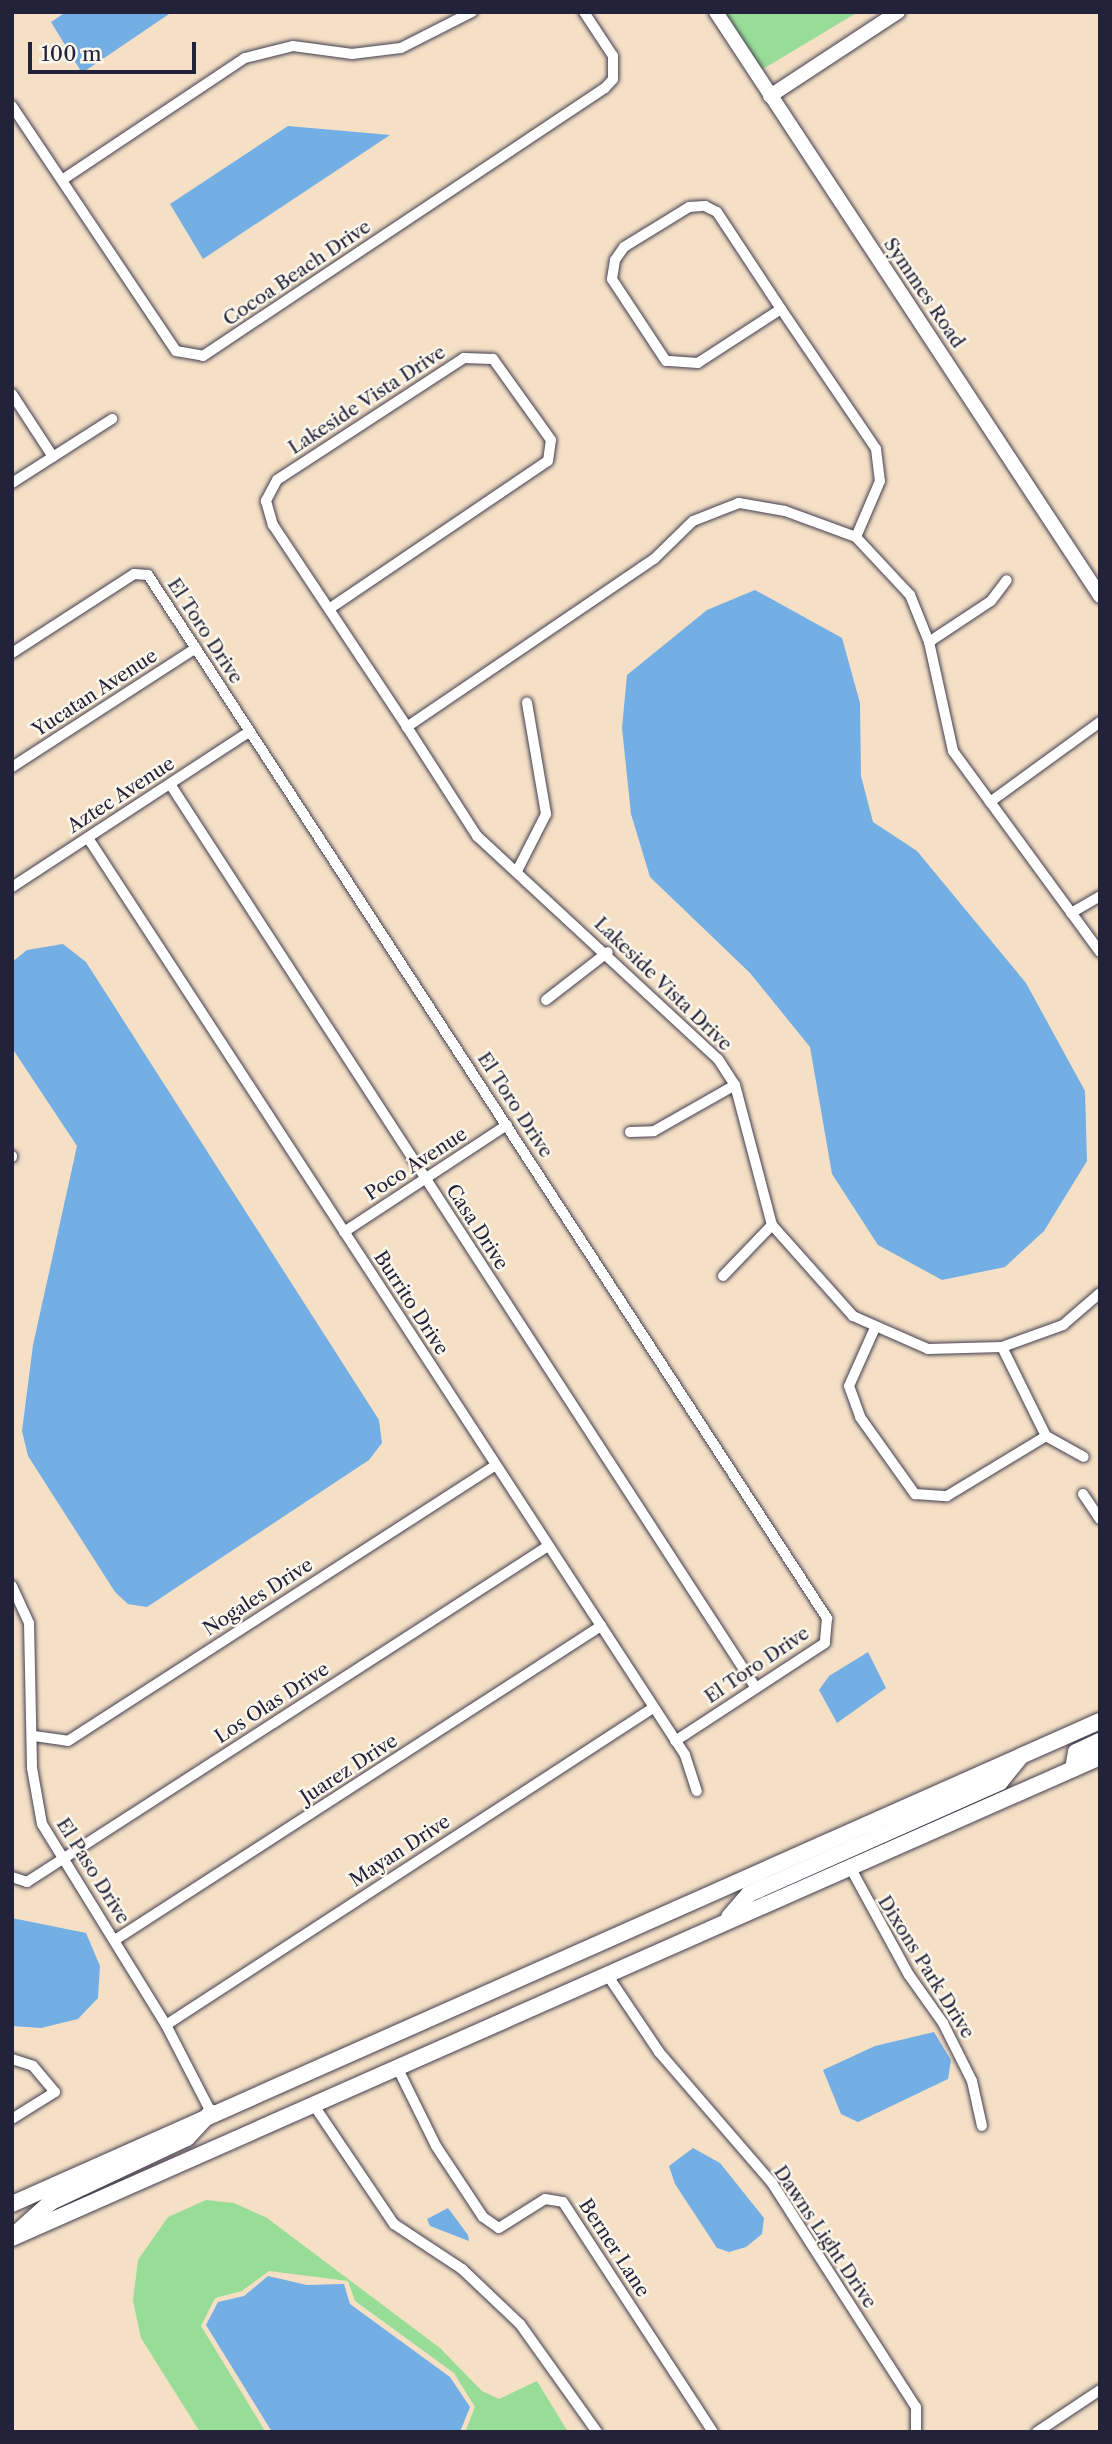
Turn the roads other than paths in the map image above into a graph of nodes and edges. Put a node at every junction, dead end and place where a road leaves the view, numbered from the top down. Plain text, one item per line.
1 (472, 12) edge
2 (583, 12) edge
3 (716, 12) edge
4 (898, 12) edge
5 (770, 96) junction
6 (12, 106) edge
7 (62, 180) junction
8 (781, 309) junction
9 (12, 394) edge
10 (112, 419) dead end
11 (53, 457) junction
12 (12, 484) edge
13 (856, 537) junction
14 (1007, 580) dead end
15 (1100, 596) edge
16 (329, 609) junction
17 (929, 642) junction
18 (196, 648) junction
19 (12, 653) edge
20 (527, 702) dead end
21 (1100, 722) edge
22 (407, 727) junction
23 (249, 732) junction
24 (12, 767) edge
25 (170, 784) junction
26 (990, 802) junction
27 (88, 838) junction
28 (517, 871) junction
29 (12, 887) edge
30 (1100, 896) edge
31 (1071, 914) junction
32 (608, 952) junction
33 (1100, 952) edge
34 (545, 1000) dead end
35 (735, 1085) junction
36 (507, 1125) junction
37 (630, 1132) dead end
38 (425, 1179) junction
39 (772, 1225) junction
40 (344, 1232) junction
41 (723, 1276) dead end
42 (1100, 1293) edge
43 (874, 1331) junction
44 (1002, 1347) junction
45 (1046, 1436) junction
46 (1084, 1457) dead end
47 (496, 1465) junction
48 (1083, 1494) dead end
49 (1100, 1519) edge
50 (548, 1546) junction
51 (12, 1586) edge
52 (601, 1626) junction
53 (757, 1688) junction
54 (653, 1707) junction
55 (1100, 1721) edge
56 (34, 1737) junction
57 (675, 1741) junction
58 (1100, 1741) edge
59 (1021, 1756) junction
60 (1100, 1757) edge
61 (1073, 1769) junction
62 (697, 1791) dead end
63 (63, 1858) junction
64 (850, 1867) junction
65 (12, 1877) edge
66 (727, 1919) junction
67 (115, 1940) junction
68 (606, 1973) junction
69 (166, 2025) junction
70 (12, 2059) edge
71 (397, 2067) junction
72 (313, 2104) junction
73 (211, 2112) junction
74 (12, 2119) edge
75 (982, 2126) dead end
76 (12, 2204) edge
77 (12, 2238) edge
78 (1100, 2390) edge
79 (597, 2432) edge
80 (713, 2432) edge
81 (916, 2432) edge
82 (1037, 2432) edge

1 - 7 street
2 - 7 street, Cocoa Beach Drive
3 - 5 street, Symmes Road
4 - 5 street
5 - 15 street, Symmes Road
6 - 7 street, Cocoa Beach Drive
8 - 8 street
8 - 13 street
9 - 11 street
10 - 11 street
11 - 12 street
13 - 17 street
13 - 22 street
14 - 17 street
16 - 16 street, Lakeside Vista Drive
16 - 22 street, Lakeside Vista Drive
17 - 26 street
18 - 19 street, El Toro Drive
18 - 23 street, El Toro Drive
18 - 24 street, Yucatan Avenue
20 - 28 street
21 - 26 street
22 - 28 street, Lakeside Vista Drive
23 - 25 street, Aztec Avenue
23 - 36 street, El Toro Drive
25 - 27 street, Aztec Avenue
25 - 38 street, Casa Drive
26 - 31 street
27 - 29 street, Aztec Avenue
27 - 40 street, Burrito Drive
28 - 32 street, Lakeside Vista Drive
30 - 31 street
31 - 33 street
32 - 34 street
32 - 35 street, Lakeside Vista Drive
35 - 37 street
35 - 39 street, Lakeside Vista Drive
36 - 38 street, Poco Avenue
36 - 53 street, El Toro Drive
38 - 40 street, Poco Avenue
38 - 53 street, Casa Drive
39 - 41 street
39 - 43 street, Lakeside Vista Drive
40 - 47 street, Burrito Drive
42 - 44 street, Lakeside Vista Drive
43 - 44 street, Lakeside Vista Drive
43 - 45 street
44 - 45 street
45 - 46 street
47 - 50 street, Burrito Drive
47 - 56 street, Nogales Drive
48 - 49 street
50 - 52 street, Burrito Drive
50 - 63 street, Los Olas Drive
51 - 56 street, El Paso Drive
52 - 54 street, Burrito Drive
52 - 67 street, Juarez Drive
53 - 57 street, El Toro Drive
54 - 57 street, Burrito Drive
54 - 69 street, Mayan Drive
55 - 59 main road
56 - 63 street, El Paso Drive
57 - 62 street, Burrito Drive
58 - 61 main road
59 - 66 main road
59 - 73 main road
60 - 61 main road
61 - 64 main road
63 - 65 street, Los Olas Drive
63 - 67 street, El Paso Drive
64 - 66 main road
64 - 75 street, Dixons Park Drive
66 - 68 main road
67 - 69 street, El Paso Drive
68 - 71 main road
68 - 81 street, Dawns Light Drive
69 - 73 street, El Paso Drive
70 - 74 street
71 - 72 main road
71 - 80 street, Berner Lane
72 - 77 main road
72 - 79 street
73 - 76 main road
73 - 77 main road
78 - 82 street

